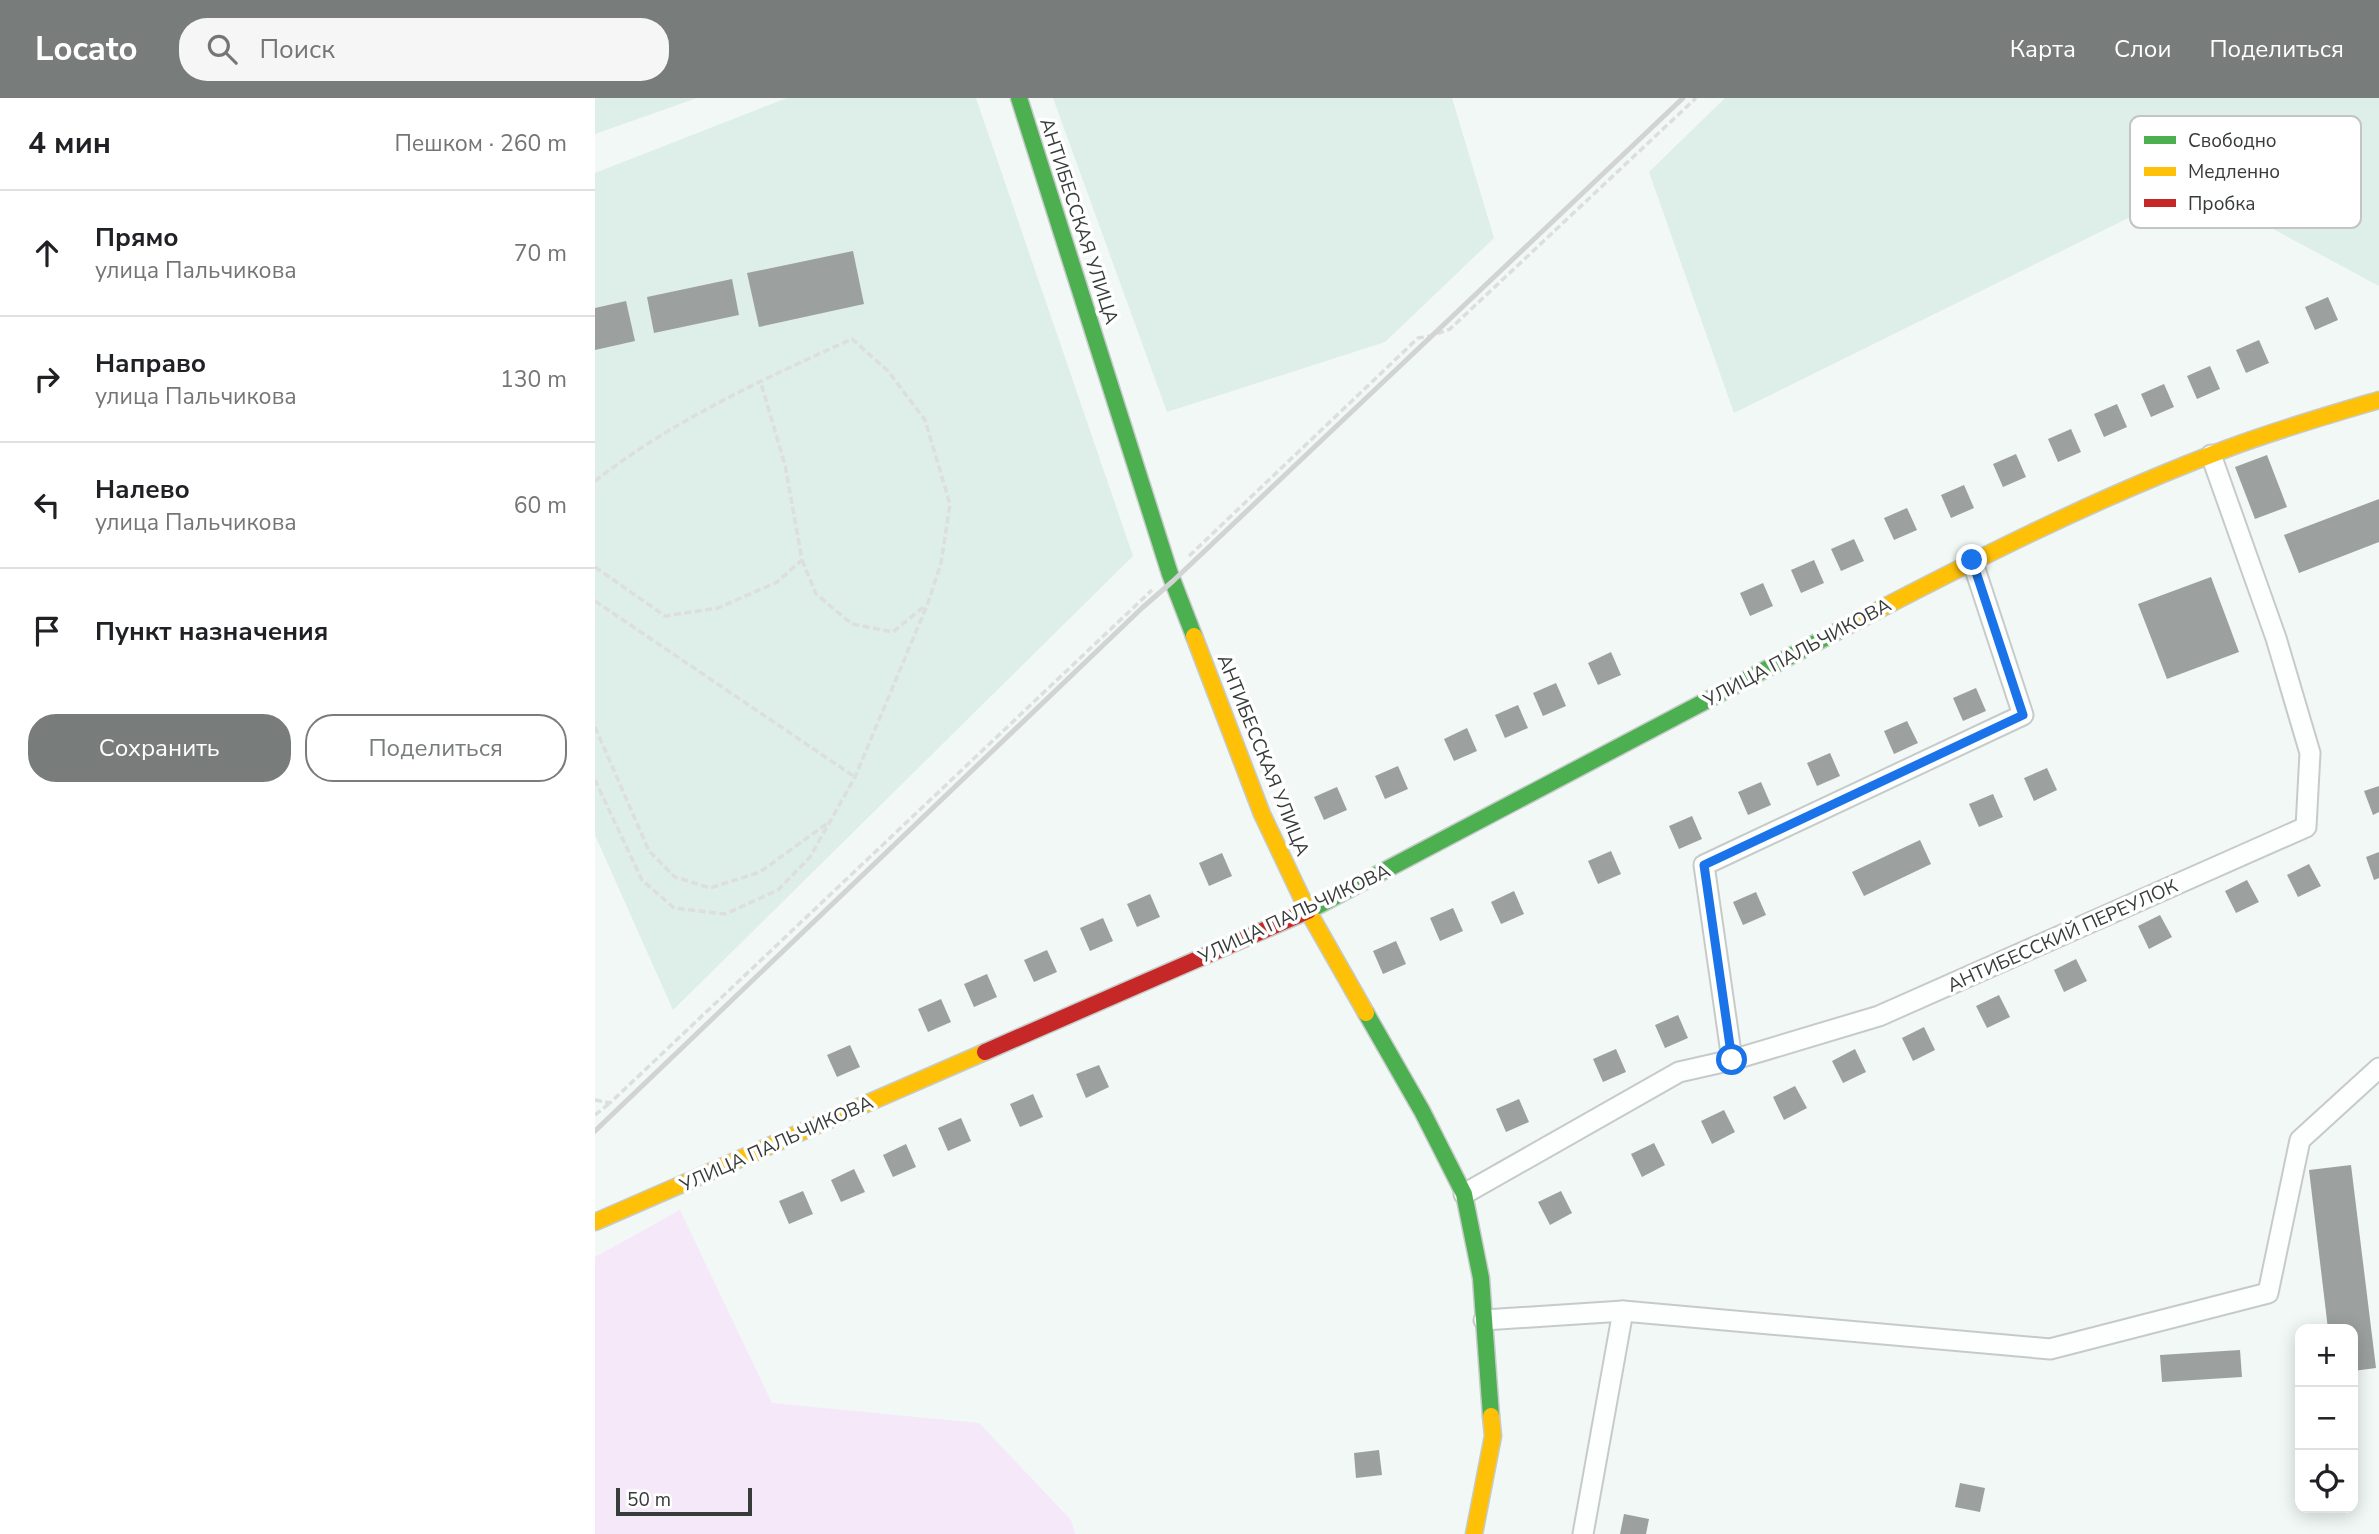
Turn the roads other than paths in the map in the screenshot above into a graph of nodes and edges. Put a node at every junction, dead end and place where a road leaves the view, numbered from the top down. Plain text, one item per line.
1 (1019, 98) edge
2 (2379, 400) edge
3 (2211, 456) junction
4 (1972, 560) junction
5 (1308, 911) junction
6 (1732, 1060) junction
7 (2379, 1068) edge
8 (1464, 1194) junction
9 (595, 1222) edge
10 (1623, 1311) junction
11 (1484, 1320) junction
12 (1474, 1534) edge
13 (1583, 1534) edge

1 - 5 main road, АНТИБЕССКАЯ УЛИЦА
2 - 3 main road, УЛИЦА ПАЛЬЧИКОВА
3 - 4 main road, УЛИЦА ПАЛЬЧИКОВА
3 - 6 street, АНТИБЕССКИЙ ПЕРЕУЛОК
4 - 5 main road, УЛИЦА ПАЛЬЧИКОВА
4 - 6 street
5 - 8 main road, АНТИБЕССКАЯ УЛИЦА
5 - 9 main road, УЛИЦА ПАЛЬЧИКОВА
6 - 8 street, АНТИБЕССКИЙ ПЕРЕУЛОК
7 - 10 street
8 - 11 main road, АНТИБЕССКАЯ УЛИЦА
10 - 11 street
10 - 13 street
11 - 12 main road, АНТИБЕССКАЯ УЛИЦА

